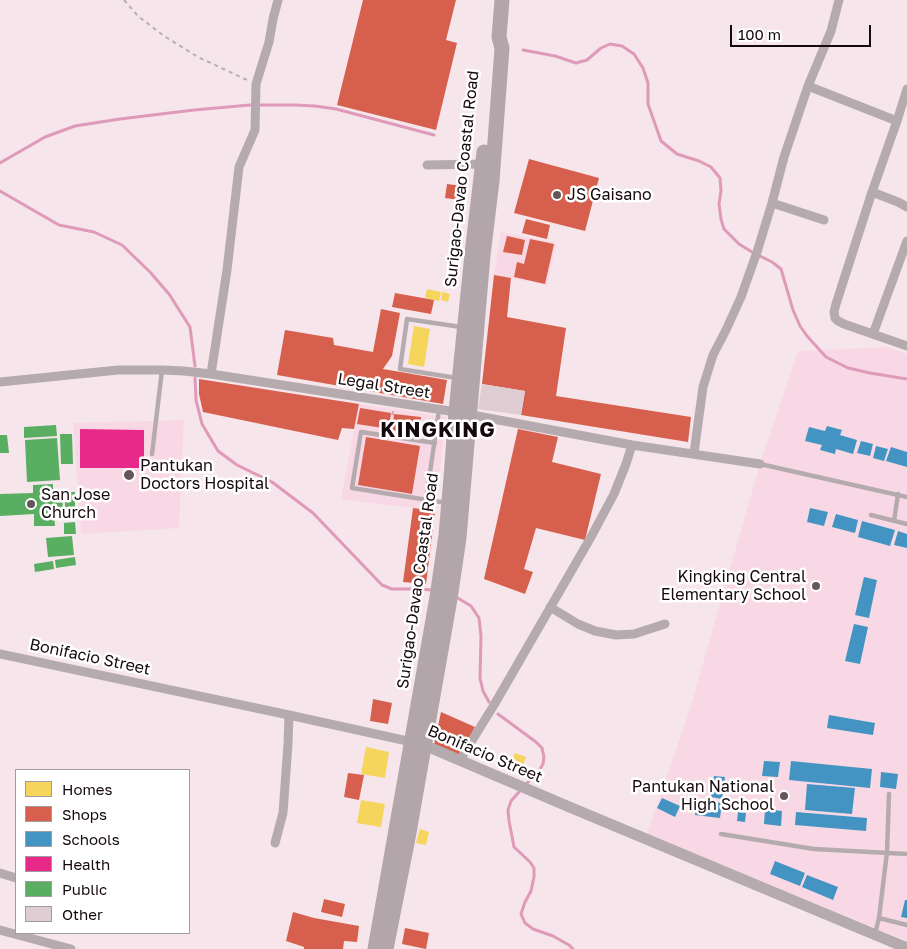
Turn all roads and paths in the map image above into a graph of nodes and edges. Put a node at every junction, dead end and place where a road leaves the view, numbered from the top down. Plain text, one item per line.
1 (124, 0) edge
2 (278, 0) edge
3 (502, 0) edge
4 (839, 0) edge
5 (499, 38) junction
6 (256, 84) junction
7 (808, 86) junction
8 (907, 89) edge
9 (898, 122) junction
10 (483, 164) junction
11 (427, 165) dead end
12 (487, 181) junction
13 (872, 192) junction
14 (772, 203) junction
15 (907, 206) edge
16 (824, 220) dead end
17 (907, 241) edge
18 (478, 255) junction
19 (465, 327) junction
20 (873, 334) junction
21 (907, 346) edge
22 (162, 370) junction
23 (210, 374) junction
24 (459, 378) junction
25 (0, 382) edge
26 (394, 403) junction
27 (440, 410) junction
28 (463, 414) junction
29 (389, 436) junction
30 (434, 443) junction
31 (632, 445) junction
32 (694, 453) junction
33 (152, 454) dead end
34 (760, 464) joint
35 (898, 494) junction
36 (907, 497) edge
37 (426, 500) junction
38 (449, 503) junction
39 (871, 515) dead end
40 (894, 521) junction
41 (907, 524) edge
42 (443, 598) junction
43 (550, 607) junction
44 (665, 624) dead end
45 (0, 654) edge
46 (289, 714) junction
47 (418, 743) junction
48 (460, 760) junction
49 (889, 794) dead end
50 (721, 834) dead end
51 (402, 837) junction
52 (275, 843) dead end
53 (887, 852) junction
54 (907, 854) edge
55 (0, 873) edge
56 (15, 878) edge
57 (879, 918) junction
58 (907, 925) edge
59 (0, 930) edge
60 (875, 934) junction
61 (907, 948) edge
62 (71, 949) edge
63 (375, 949) edge
64 (386, 949) edge

1 - 6 path
2 - 6 street
3 - 5 highway, Surigao-Davao Coastal Road
4 - 7 street
5 - 10 highway, Surigao-Davao Coastal Road
5 - 12 highway, Surigao-Davao Coastal Road
6 - 23 street
7 - 9 street
7 - 14 street
8 - 9 street
9 - 13 street
10 - 11 street
10 - 12 highway, Surigao-Davao Coastal Road
12 - 18 highway, Surigao-Davao Coastal Road
13 - 15 street
13 - 20 street
14 - 16 street
14 - 32 street
17 - 20 street
18 - 19 highway, Surigao-Davao Coastal Road
18 - 28 highway, Surigao-Davao Coastal Road
19 - 24 highway, Surigao-Davao Coastal Road
19 - 24 lane
20 - 21 street
22 - 23 street, Legal Street
22 - 25 street, Legal Street
22 - 33 lane
23 - 26 street, Legal Street
24 - 28 highway, Surigao-Davao Coastal Road
26 - 27 street, Legal Street
26 - 29 path
27 - 28 street, Legal Street
27 - 30 lane
28 - 31 street, Legal Street
28 - 38 highway, Surigao-Davao Coastal Road
28 - 42 highway, Surigao-Davao Coastal Road
29 - 30 lane
29 - 37 lane
30 - 37 lane
31 - 32 street, Legal Street
31 - 43 street
32 - 34 street, Legal Street
34 - 35 lane
35 - 36 lane
35 - 40 lane
37 - 38 lane
38 - 42 highway, Surigao-Davao Coastal Road
39 - 40 lane
40 - 41 lane
42 - 47 highway, Surigao-Davao Coastal Road
43 - 44 street
43 - 48 street
45 - 46 street, Bonifacio Street
46 - 47 street, Bonifacio Street
46 - 52 street
47 - 48 street, Bonifacio Street
47 - 51 highway, Surigao-Davao Coastal Road
48 - 60 street, Bonifacio Street
49 - 53 lane
50 - 53 lane
51 - 63 highway, Surigao-Davao Coastal Road
51 - 64 highway, Surigao-Davao Coastal Road
53 - 54 lane
53 - 57 lane
55 - 56 street
57 - 58 lane
57 - 60 lane
59 - 62 street
60 - 61 street, Bonifacio Street

